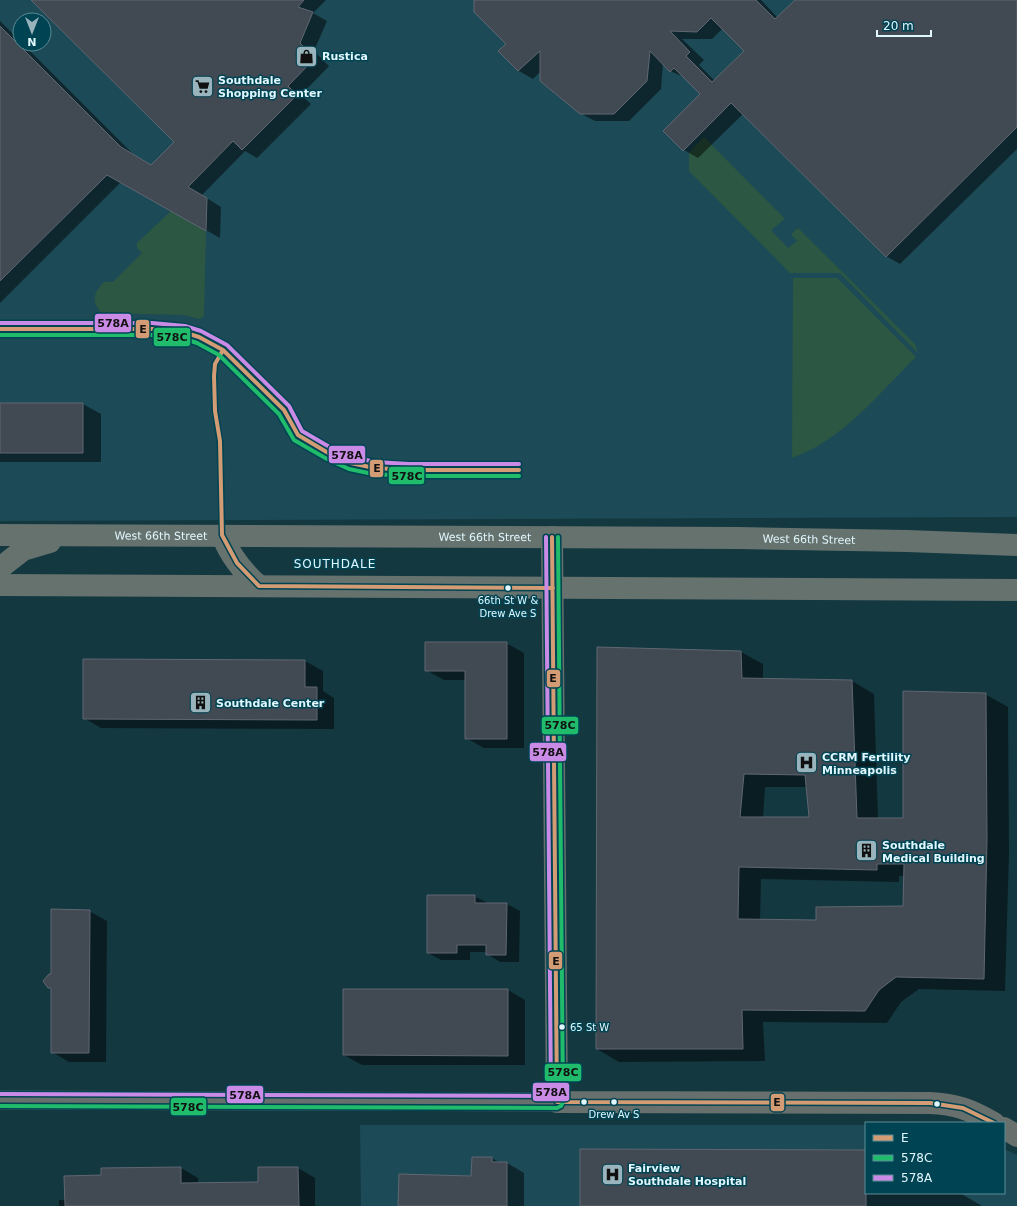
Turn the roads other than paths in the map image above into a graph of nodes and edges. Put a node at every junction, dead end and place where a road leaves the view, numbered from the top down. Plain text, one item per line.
1 (0, 535) edge
2 (78, 535) junction
3 (222, 535) junction
4 (552, 537) junction
5 (1017, 545) edge
6 (0, 568) edge
7 (0, 586) edge
8 (259, 586) junction
9 (552, 588) junction
10 (1017, 590) edge
11 (0, 1100) edge
12 (557, 1102) junction
13 (992, 1122) edge
14 (1005, 1129) edge
15 (1017, 1136) edge

1 - 2 main road, West 66th Street
2 - 3 main road, West 66th Street
2 - 6 main road
3 - 4 main road, West 66th Street
3 - 8 main road
4 - 5 main road, West 66th Street
4 - 9 street
7 - 8 main road
8 - 9 main road
9 - 10 main road
9 - 12 street
11 - 12 street
12 - 13 street
14 - 15 street

